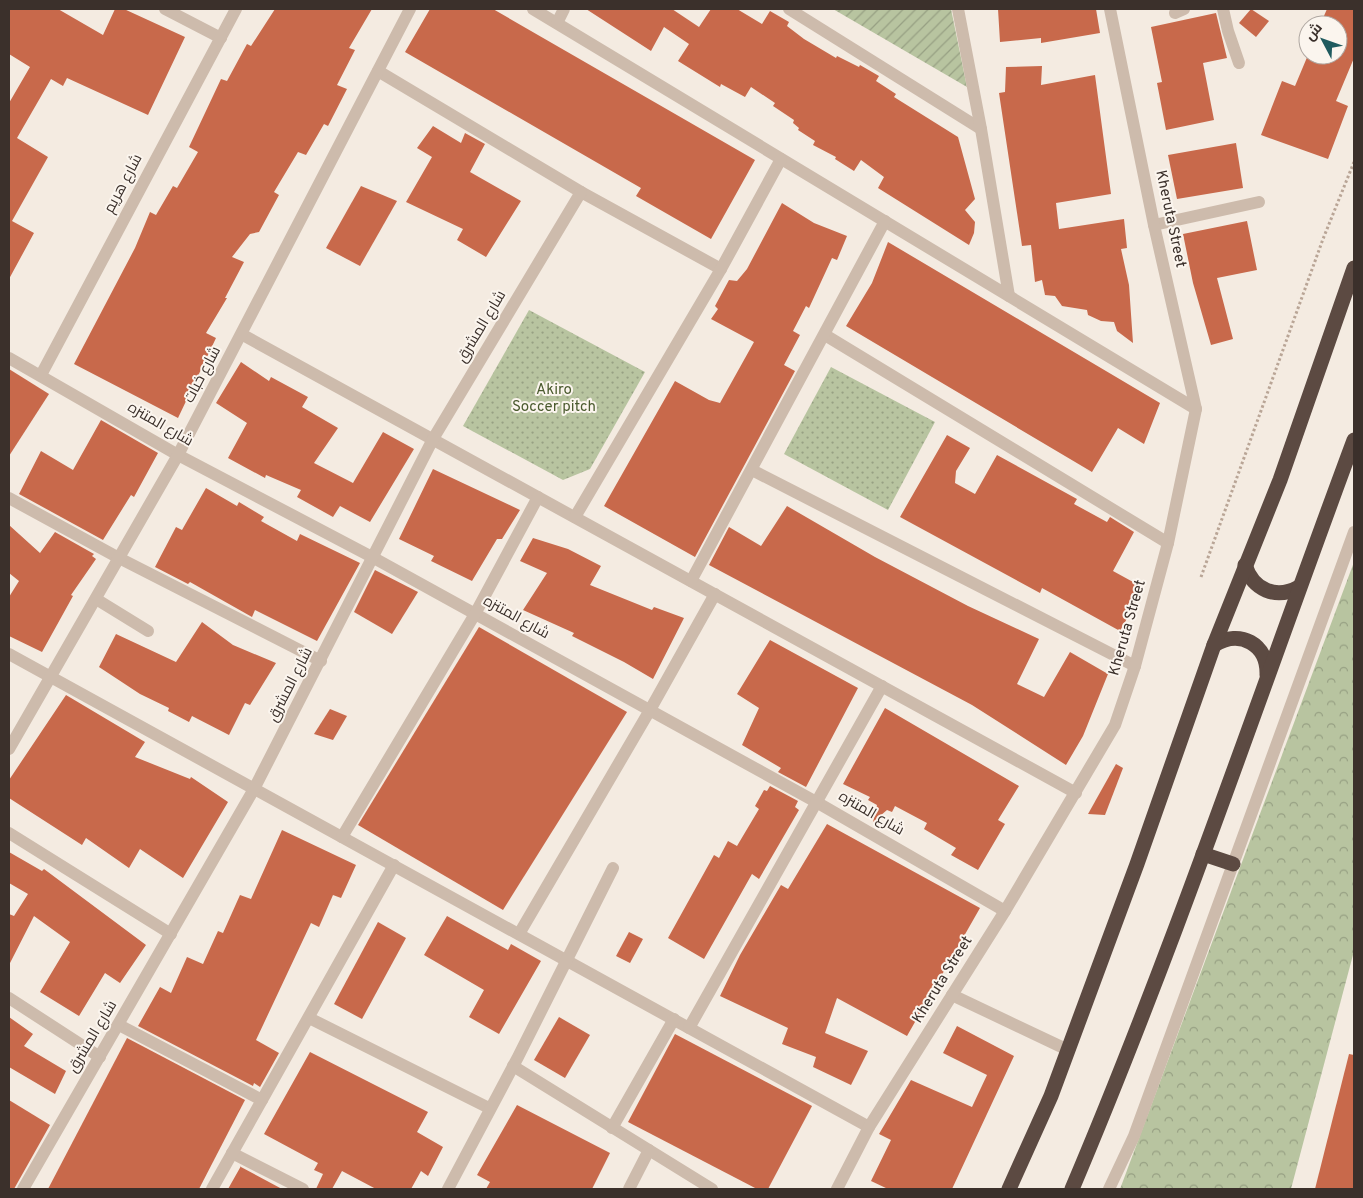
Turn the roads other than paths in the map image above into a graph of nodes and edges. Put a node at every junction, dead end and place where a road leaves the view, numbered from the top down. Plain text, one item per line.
1 (165, 9) edge
2 (236, 9) edge
3 (533, 9) edge
4 (564, 9) edge
5 (790, 9) edge
6 (958, 9) edge
7 (1110, 9) edge
8 (1223, 9) edge
9 (405, 10) edge
10 (556, 23) junction
11 (221, 38) junction
12 (1239, 62) dead end
13 (378, 71) junction
14 (981, 129) junction
15 (781, 158) junction
16 (581, 192) junction
17 (1259, 202) dead end
18 (885, 221) junction
19 (1154, 225) junction
20 (1354, 268) edge
21 (721, 269) junction
22 (1009, 296) junction
23 (243, 335) junction
24 (825, 335) junction
25 (9, 358) edge
26 (41, 375) junction
27 (1196, 409) junction
28 (433, 439) junction
29 (1354, 440) edge
30 (178, 455) junction
31 (752, 470) junction
32 (538, 497) junction
33 (9, 498) edge
34 (575, 517) junction
35 (1354, 532) edge
36 (1168, 543) junction
37 (372, 557) junction
38 (119, 558) junction
39 (1244, 565) junction
40 (691, 581) junction
41 (1300, 587) junction
42 (715, 594) junction
43 (96, 599) junction
44 (475, 614) junction
45 (148, 631) dead end
46 (1214, 645) junction
47 (9, 654) edge
48 (321, 662) junction
49 (1135, 666) junction
50 (1267, 675) junction
51 (50, 676) junction
52 (882, 686) junction
53 (650, 710) junction
54 (9, 749) edge
55 (254, 789) junction
56 (1076, 793) junction
57 (818, 803) junction
58 (9, 833) edge
59 (342, 837) junction
60 (1203, 854) junction
61 (1233, 864) junction
62 (394, 866) junction
63 (613, 868) dead end
64 (1005, 911) junction
65 (171, 934) junction
66 (519, 934) junction
67 (566, 960) junction
68 (952, 995) junction
69 (9, 998) edge
70 (309, 1018) junction
71 (674, 1019) junction
72 (119, 1025) junction
73 (689, 1028) junction
74 (1068, 1050) junction
75 (100, 1057) junction
76 (513, 1066) junction
77 (262, 1100) junction
78 (489, 1108) junction
79 (869, 1127) junction
80 (612, 1128) junction
81 (648, 1150) junction
82 (232, 1153) junction
83 (23, 1189) edge
84 (212, 1189) edge
85 (303, 1189) edge
86 (448, 1189) edge
87 (629, 1189) edge
88 (712, 1189) edge
89 (837, 1189) edge
90 (1009, 1189) edge
91 (1072, 1189) edge
92 (1110, 1189) edge

1 - 11 street
2 - 11 street, شارع هريم
3 - 10 street
4 - 10 street
5 - 14 street
6 - 14 street
7 - 19 street, Kheruta Street
8 - 12 street
9 - 13 street, شارع خبات
10 - 15 street
11 - 26 street, شارع هريم
13 - 16 street
13 - 23 street, شارع خبات
14 - 22 street
15 - 18 street
15 - 21 street
16 - 21 street
16 - 28 street, شارع المشرق
17 - 19 street
18 - 22 street
18 - 24 street
19 - 27 street, Kheruta Street
20 - 39 highway
21 - 34 street
22 - 27 street
23 - 28 street
23 - 30 street, شارع خبات
24 - 31 street
24 - 36 street
25 - 26 street, شارع المتنزه
26 - 30 street, شارع المتنزه
27 - 36 street, Kheruta Street
28 - 32 street
28 - 37 street, شارع المشرق
29 - 41 highway
30 - 37 street, شارع المتنزه
30 - 38 street, شارع خبات
31 - 40 street
31 - 49 street
32 - 34 street
32 - 44 street
33 - 38 street
34 - 40 street
35 - 61 street
36 - 49 street, Kheruta Street
37 - 44 street, شارع المتنزه
37 - 48 street, شارع المشرق
38 - 43 street, شارع خبات
38 - 48 street
39 - 41 highway
39 - 46 highway
40 - 42 street
41 - 50 highway
42 - 52 street
42 - 53 street
43 - 45 street
43 - 51 street, شارع خبات
44 - 53 street, شارع المتنزه
44 - 59 street
46 - 50 highway
46 - 74 highway
47 - 51 street
48 - 55 street, شارع المشرق
49 - 56 street, Kheruta Street
50 - 60 highway
51 - 54 street, شارع خبات
51 - 55 street
52 - 56 street
52 - 57 street
53 - 57 street, شارع المتنزه
53 - 66 street
55 - 59 street
55 - 65 street, شارع المشرق
56 - 64 street, Kheruta Street
57 - 64 street, شارع المتنزه
57 - 73 street
58 - 65 street
59 - 62 street
60 - 61 highway
60 - 91 highway
61 - 92 street
62 - 66 street
62 - 70 street
63 - 67 street
64 - 68 street, Kheruta Street
65 - 72 street, شارع المشرق
66 - 67 street
67 - 71 street
67 - 76 street
68 - 74 street
68 - 79 street, Kheruta Street
69 - 75 street
70 - 77 street
70 - 78 street
71 - 73 street
71 - 80 street
72 - 75 street, شارع المشرق
72 - 77 street
73 - 79 street
74 - 90 highway
75 - 83 street, شارع المشرق
76 - 78 street
76 - 80 street
77 - 82 street
78 - 86 street
79 - 89 street, Kheruta Street
80 - 81 street
81 - 87 street
81 - 88 street
82 - 84 street
82 - 85 street

